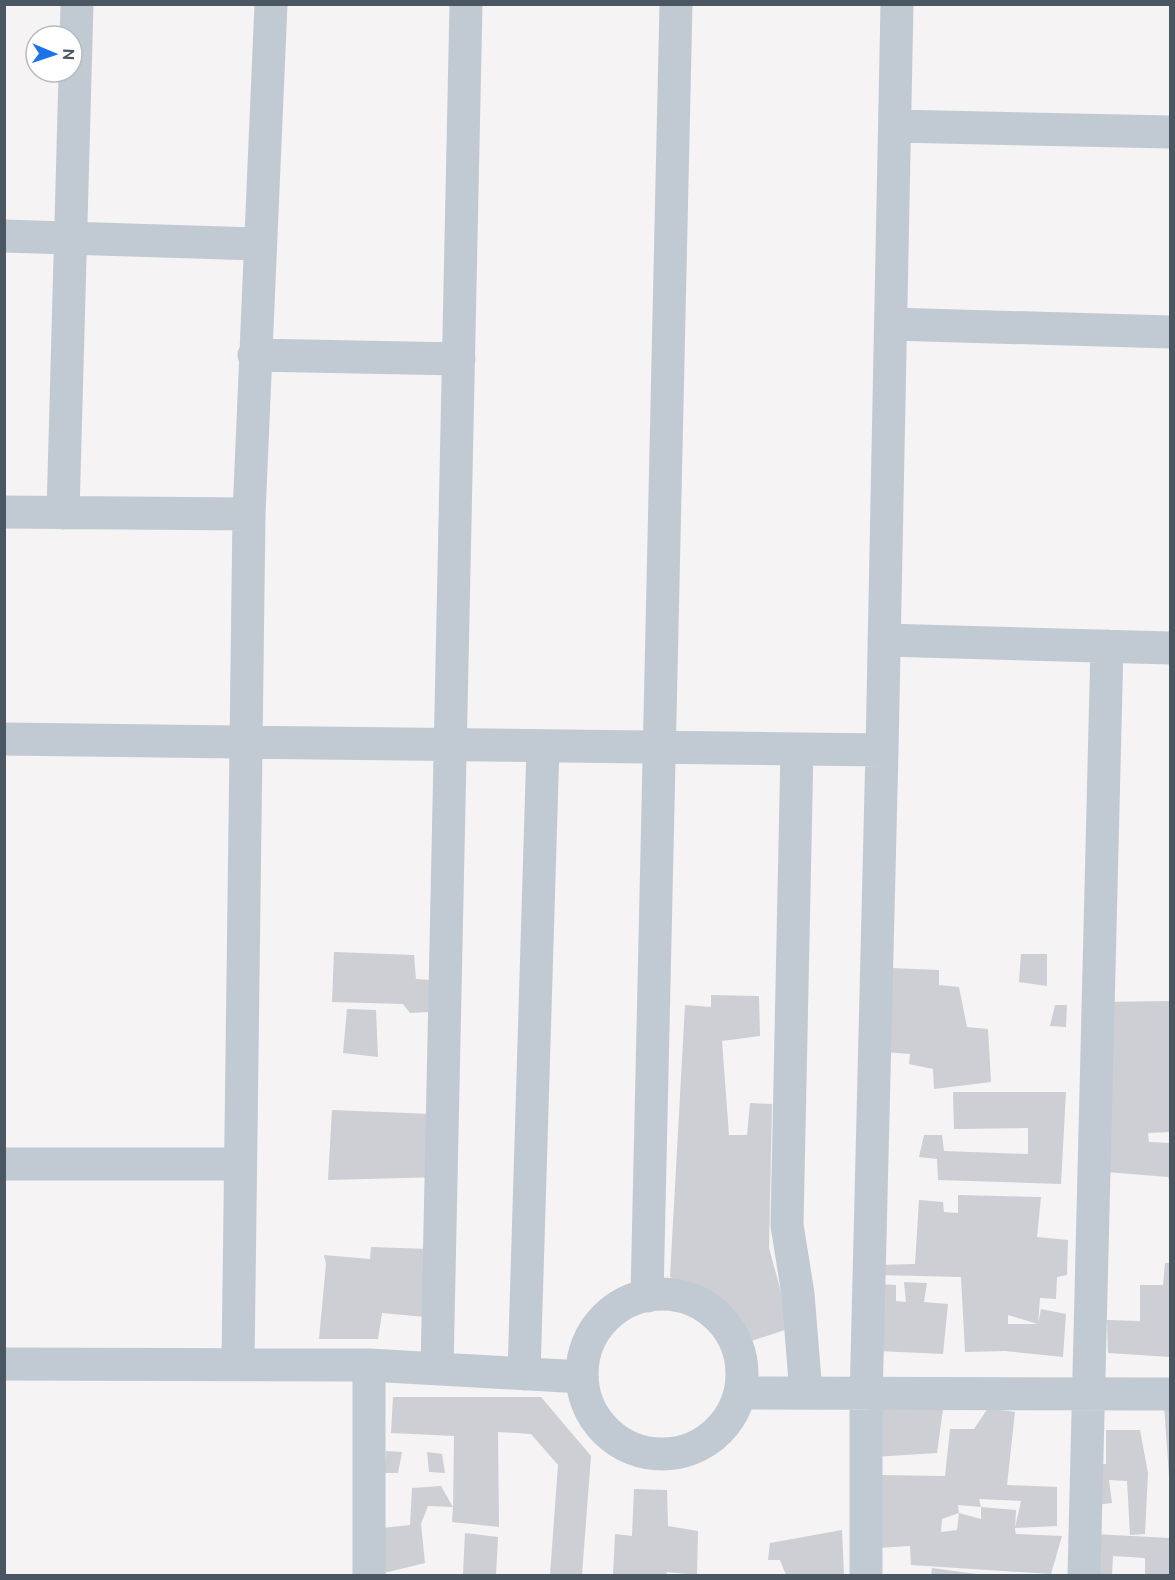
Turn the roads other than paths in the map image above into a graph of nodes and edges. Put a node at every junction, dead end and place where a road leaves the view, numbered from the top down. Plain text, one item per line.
1 (77, 4) edge
2 (271, 4) edge
3 (466, 4) edge
4 (676, 4) edge
5 (897, 4) edge
6 (895, 126) junction
7 (1170, 132) edge
8 (4, 236) edge
9 (71, 238) junction
10 (258, 244) junction
11 (891, 324) junction
12 (1170, 332) edge
13 (254, 355) junction
14 (459, 359) junction
15 (4, 512) edge
16 (63, 513) junction
17 (249, 514) junction
18 (884, 640) junction
19 (1107, 646) junction
20 (1170, 648) edge
21 (4, 739) edge
22 (244, 742) junction
23 (450, 744) junction
24 (543, 746) junction
25 (659, 747) junction
26 (797, 749) junction
27 (882, 750) junction
28 (4, 1164) edge
29 (240, 1164) junction
30 (647, 1296) junction
31 (4, 1364) edge
32 (238, 1364) junction
33 (369, 1365) junction
34 (437, 1369) junction
35 (524, 1374) junction
36 (582, 1377) junction
37 (866, 1391) junction
38 (740, 1393) junction
39 (806, 1393) junction
40 (1089, 1394) junction
41 (1170, 1394) edge
42 (369, 1575) edge
43 (866, 1575) edge
44 (1084, 1575) edge

1 - 9 street
2 - 10 street
3 - 14 street
4 - 25 street
5 - 6 street
6 - 7 street
6 - 11 street
8 - 9 street
9 - 10 street
9 - 16 street
10 - 13 street
11 - 12 street
11 - 18 street
13 - 14 street
13 - 17 street
14 - 23 street
15 - 16 street
16 - 17 street
17 - 22 street
18 - 19 street
18 - 27 street
19 - 20 street
19 - 40 street
21 - 22 street
22 - 23 street
22 - 29 street
23 - 24 street
23 - 34 street
24 - 25 street
24 - 35 street
25 - 26 street
25 - 30 street
26 - 27 street
26 - 39 street
27 - 37 street
28 - 29 street
29 - 32 street
30 - 36 street
30 - 38 street
31 - 32 street
32 - 33 street
33 - 34 street
33 - 42 street
34 - 35 street
35 - 36 street
36 - 38 street
37 - 39 street
37 - 40 street
37 - 43 street
38 - 39 street
40 - 41 street
40 - 44 street

